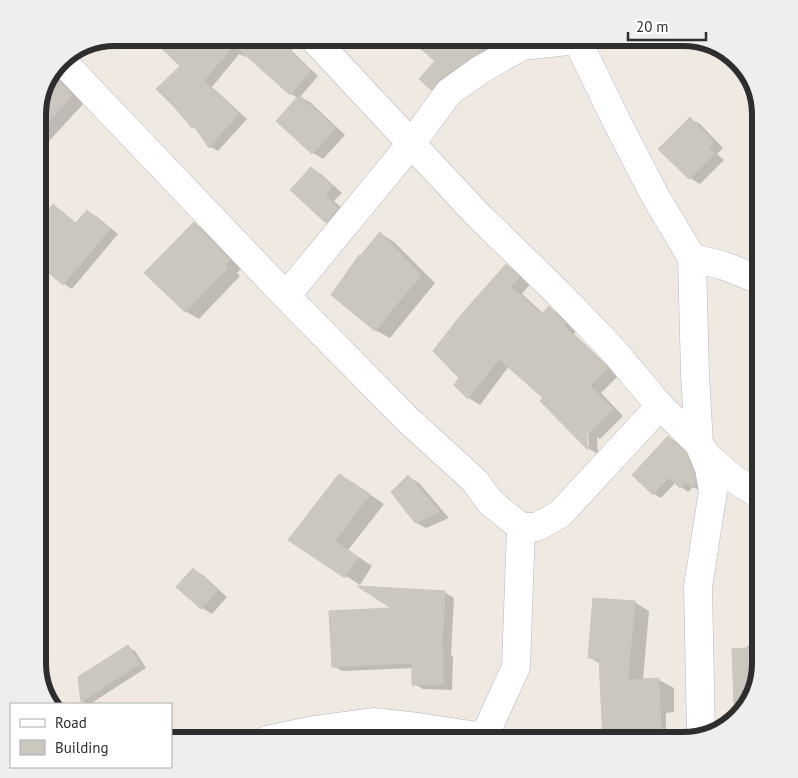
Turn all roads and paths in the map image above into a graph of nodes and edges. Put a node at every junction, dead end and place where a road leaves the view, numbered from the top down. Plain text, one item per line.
1 (320, 46) edge
2 (522, 46) edge
3 (579, 46) edge
4 (67, 66) edge
5 (411, 144) junction
6 (692, 258) junction
7 (752, 277) edge
8 (286, 296) junction
9 (660, 406) junction
10 (699, 444) junction
11 (752, 490) edge
12 (521, 526) junction
13 (701, 729) edge
14 (305, 732) edge
15 (446, 732) edge
16 (487, 732) edge

1 - 5 street
2 - 5 street
3 - 6 street
4 - 8 street
5 - 8 street
5 - 9 street
6 - 7 street
6 - 10 street
8 - 12 street
9 - 10 street
9 - 12 street
10 - 11 street
10 - 13 street
12 - 16 street
14 - 15 street

